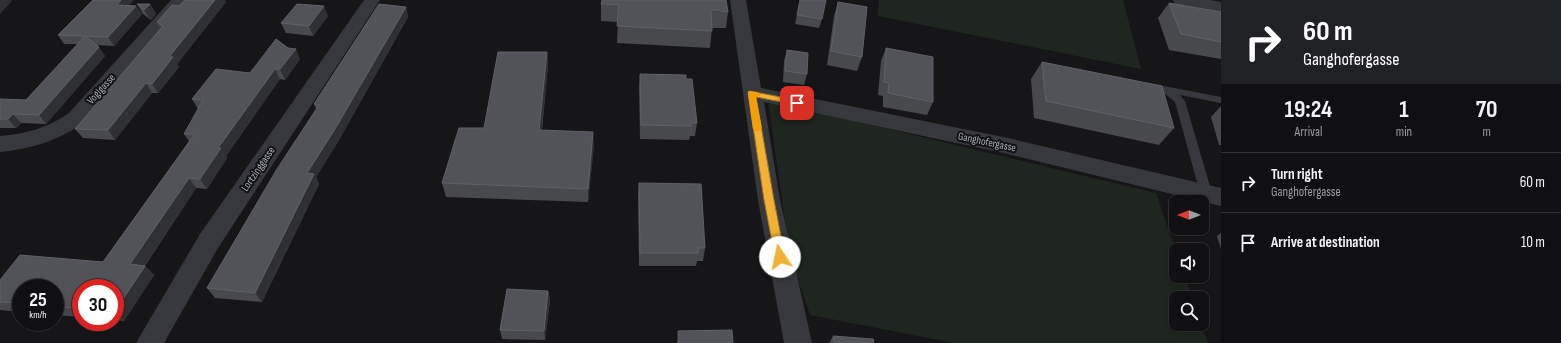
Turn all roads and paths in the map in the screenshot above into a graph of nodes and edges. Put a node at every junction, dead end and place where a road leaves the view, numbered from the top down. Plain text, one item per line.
1 (180, 0) edge
2 (372, 0) edge
3 (738, 0) edge
4 (1180, 0) edge
5 (1221, 7) edge
6 (1135, 83) edge
7 (1162, 86) junction
8 (752, 93) junction
9 (1221, 100) edge
10 (0, 144) edge
11 (1214, 195) edge
12 (150, 343) edge
13 (798, 343) edge

1 - 10 street, Voglgasse
2 - 12 street, Lortzinggasse
3 - 8 street
4 - 5 street
6 - 7 lane
7 - 9 lane
7 - 11 lane
8 - 11 street, Ganghofergasse
8 - 13 street

